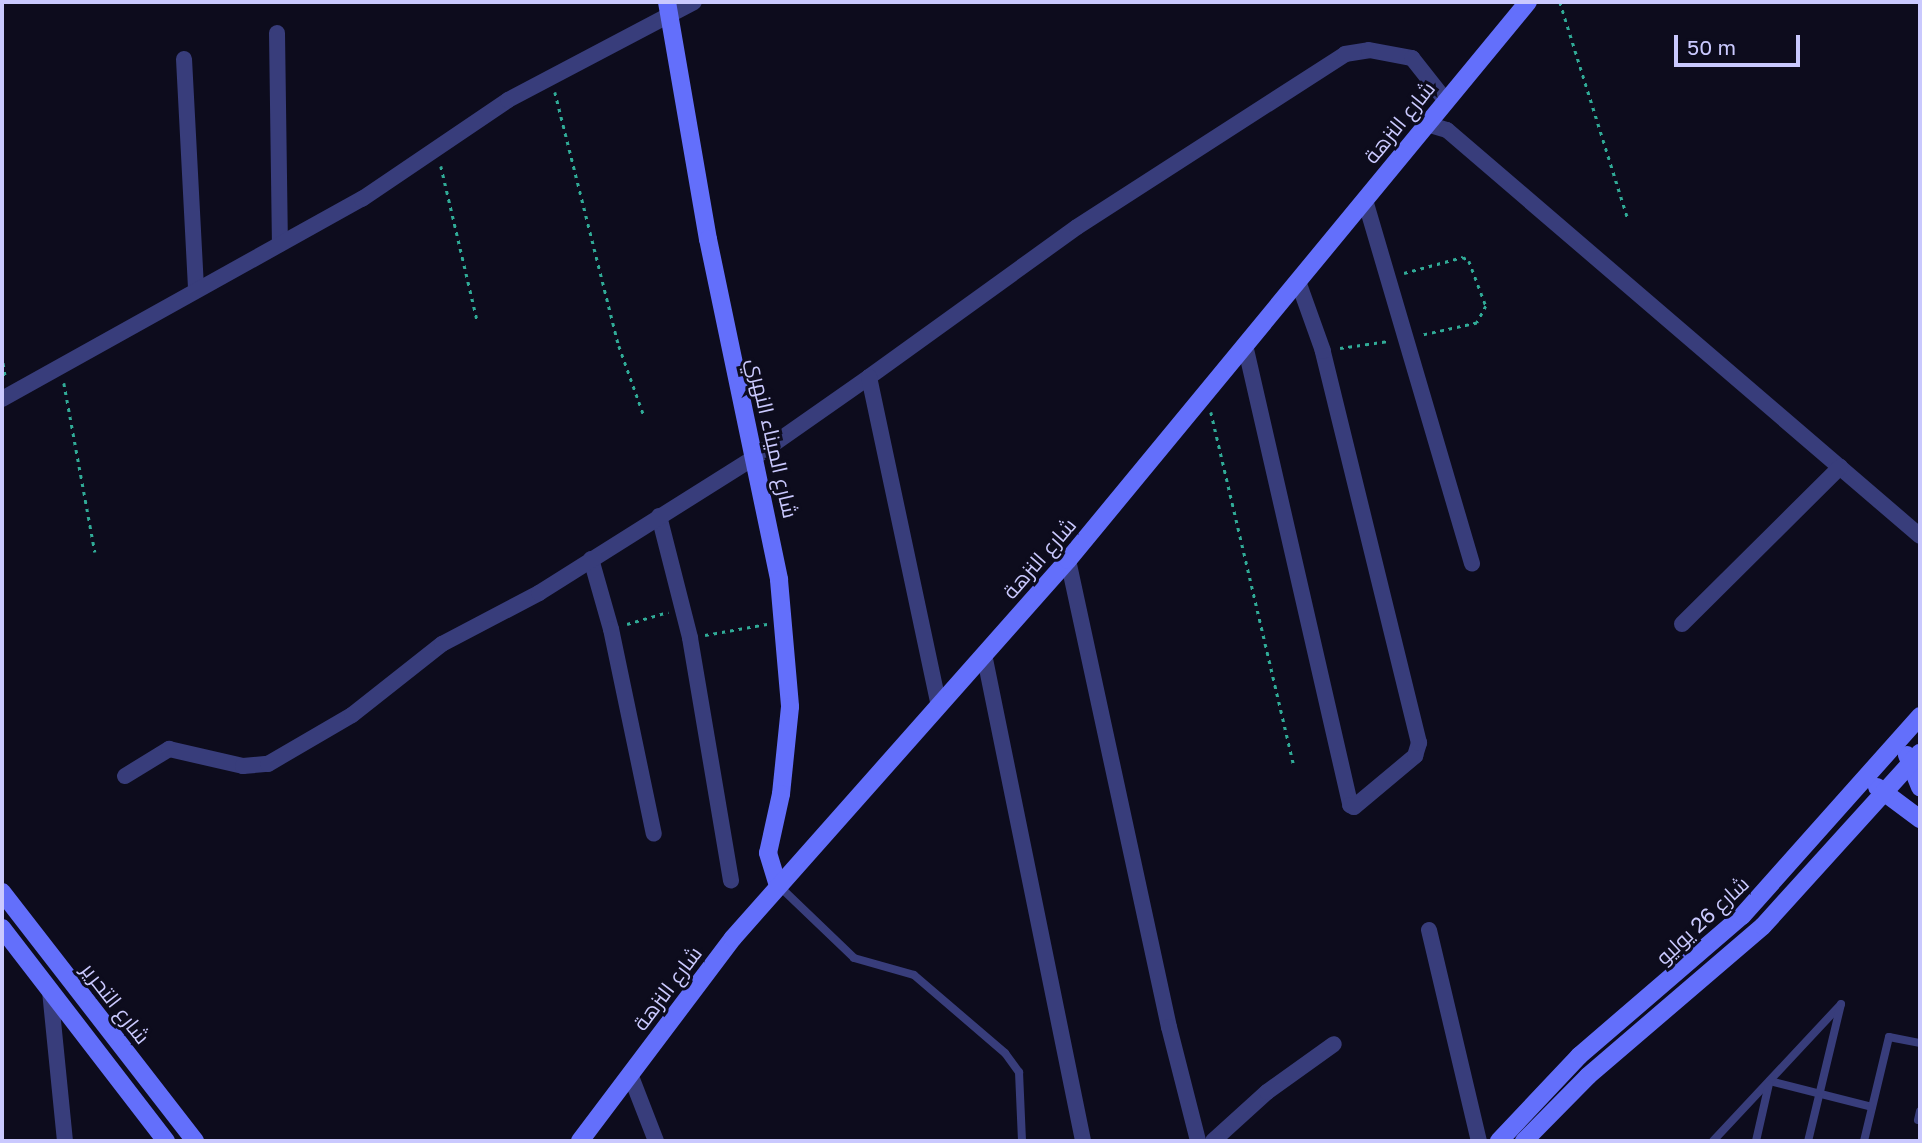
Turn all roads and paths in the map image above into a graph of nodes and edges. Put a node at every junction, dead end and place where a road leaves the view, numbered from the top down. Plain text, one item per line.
1 (694, 2) edge
2 (1528, 2) edge
3 (1560, 2) edge
4 (668, 10) edge
5 (277, 33) dead end
6 (184, 59) dead end
7 (551, 76) junction
8 (1446, 101) junction
9 (1427, 124) junction
10 (436, 147) junction
11 (1365, 200) junction
12 (1628, 219) dead end
13 (280, 244) junction
14 (1391, 277) junction
15 (1298, 281) junction
16 (196, 289) junction
17 (477, 319) dead end
18 (1407, 338) junction
19 (1245, 345) junction
20 (1323, 351) junction
21 (2, 355) edge
22 (61, 365) junction
23 (869, 377) junction
24 (1207, 392) junction
25 (5, 397) edge
26 (644, 415) dead end
27 (752, 459) junction
28 (1840, 467) junction
29 (659, 516) junction
30 (1920, 536) edge
31 (95, 552) dead end
32 (591, 559) junction
33 (1069, 560) junction
34 (1472, 564) dead end
35 (682, 608) junction
36 (784, 620) junction
37 (1682, 624) dead end
38 (611, 629) junction
39 (690, 638) junction
40 (984, 654) junction
41 (939, 706) junction
42 (1920, 716) edge
43 (1901, 738) junction
44 (1915, 759) edge
45 (1294, 766) dead end
46 (125, 776) dead end
47 (1866, 779) junction
48 (1920, 788) edge
49 (1886, 793) junction
50 (1920, 819) edge
51 (654, 834) dead end
52 (731, 881) dead end
53 (778, 886) junction
54 (2, 892) edge
55 (17, 912) junction
56 (2, 922) edge
57 (2, 928) edge
58 (1429, 930) dead end
59 (50, 991) junction
60 (1920, 1043) edge
61 (1334, 1044) dead end
62 (630, 1074) junction
63 (1770, 1081) junction
64 (1819, 1094) junction
65 (1872, 1107) junction
66 (1920, 1111) edge
67 (1918, 1121) dead end
68 (65, 1141) edge
69 (166, 1141) edge
70 (195, 1141) edge
71 (580, 1141) edge
72 (656, 1141) edge
73 (1022, 1141) edge
74 (1083, 1141) edge
75 (1198, 1141) edge
76 (1213, 1141) edge
77 (1479, 1141) edge
78 (1499, 1141) edge
79 (1524, 1141) edge
80 (1713, 1141) edge
81 (1756, 1141) edge
82 (1808, 1141) edge
83 (1864, 1141) edge

1 - 4 street
2 - 8 main road, شارع النزهة
3 - 12 path
4 - 7 street
4 - 27 main road, شارع الميناء النهري
5 - 13 street
6 - 16 street
7 - 10 street
7 - 26 path
8 - 9 main road, شارع النزهة
8 - 23 street
9 - 11 main road, شارع النزهة
9 - 28 street
10 - 13 street
10 - 17 path
11 - 14 street
11 - 15 main road, شارع النزهة
13 - 16 street
14 - 18 street
14 - 18 path
15 - 19 main road, شارع النزهة
15 - 20 street
16 - 22 street
18 - 20 path
18 - 34 street
19 - 20 street
19 - 24 main road, شارع النزهة
21 - 25 path
22 - 25 street
22 - 31 path
23 - 27 street
23 - 41 street
24 - 33 main road, شارع النزهة
24 - 45 path
27 - 29 street
27 - 36 main road, شارع الميناء النهري
28 - 30 street
28 - 37 street
29 - 32 street
29 - 35 street
32 - 38 street
32 - 46 street
33 - 40 main road, شارع النزهة
33 - 75 street
35 - 38 path
35 - 39 street
36 - 39 path
36 - 53 main road, شارع الميناء النهري
38 - 51 street
39 - 52 street
40 - 41 main road, شارع النزهة
40 - 74 street
41 - 53 main road, شارع النزهة
42 - 43 main road, شارع 26 يوليو
43 - 44 main road
43 - 47 main road, شارع 26 يوليو
44 - 48 main road
44 - 49 main road, شارع 26 يوليو
47 - 49 main road
47 - 78 main road, شارع 26 يوليو
49 - 50 main road
49 - 79 main road, شارع 26 يوليو
53 - 62 main road, شارع النزهة
53 - 73 lane
54 - 55 main road, شارع التحرير
55 - 56 main road
55 - 70 main road, شارع التحرير
57 - 59 main road
58 - 77 street
59 - 68 street
59 - 69 main road
60 - 65 lane
61 - 76 street
62 - 71 main road, شارع النزهة
62 - 72 street
63 - 64 lane
63 - 64 lane
63 - 80 lane
63 - 81 lane
64 - 65 lane
64 - 82 lane
65 - 83 lane
66 - 67 lane

